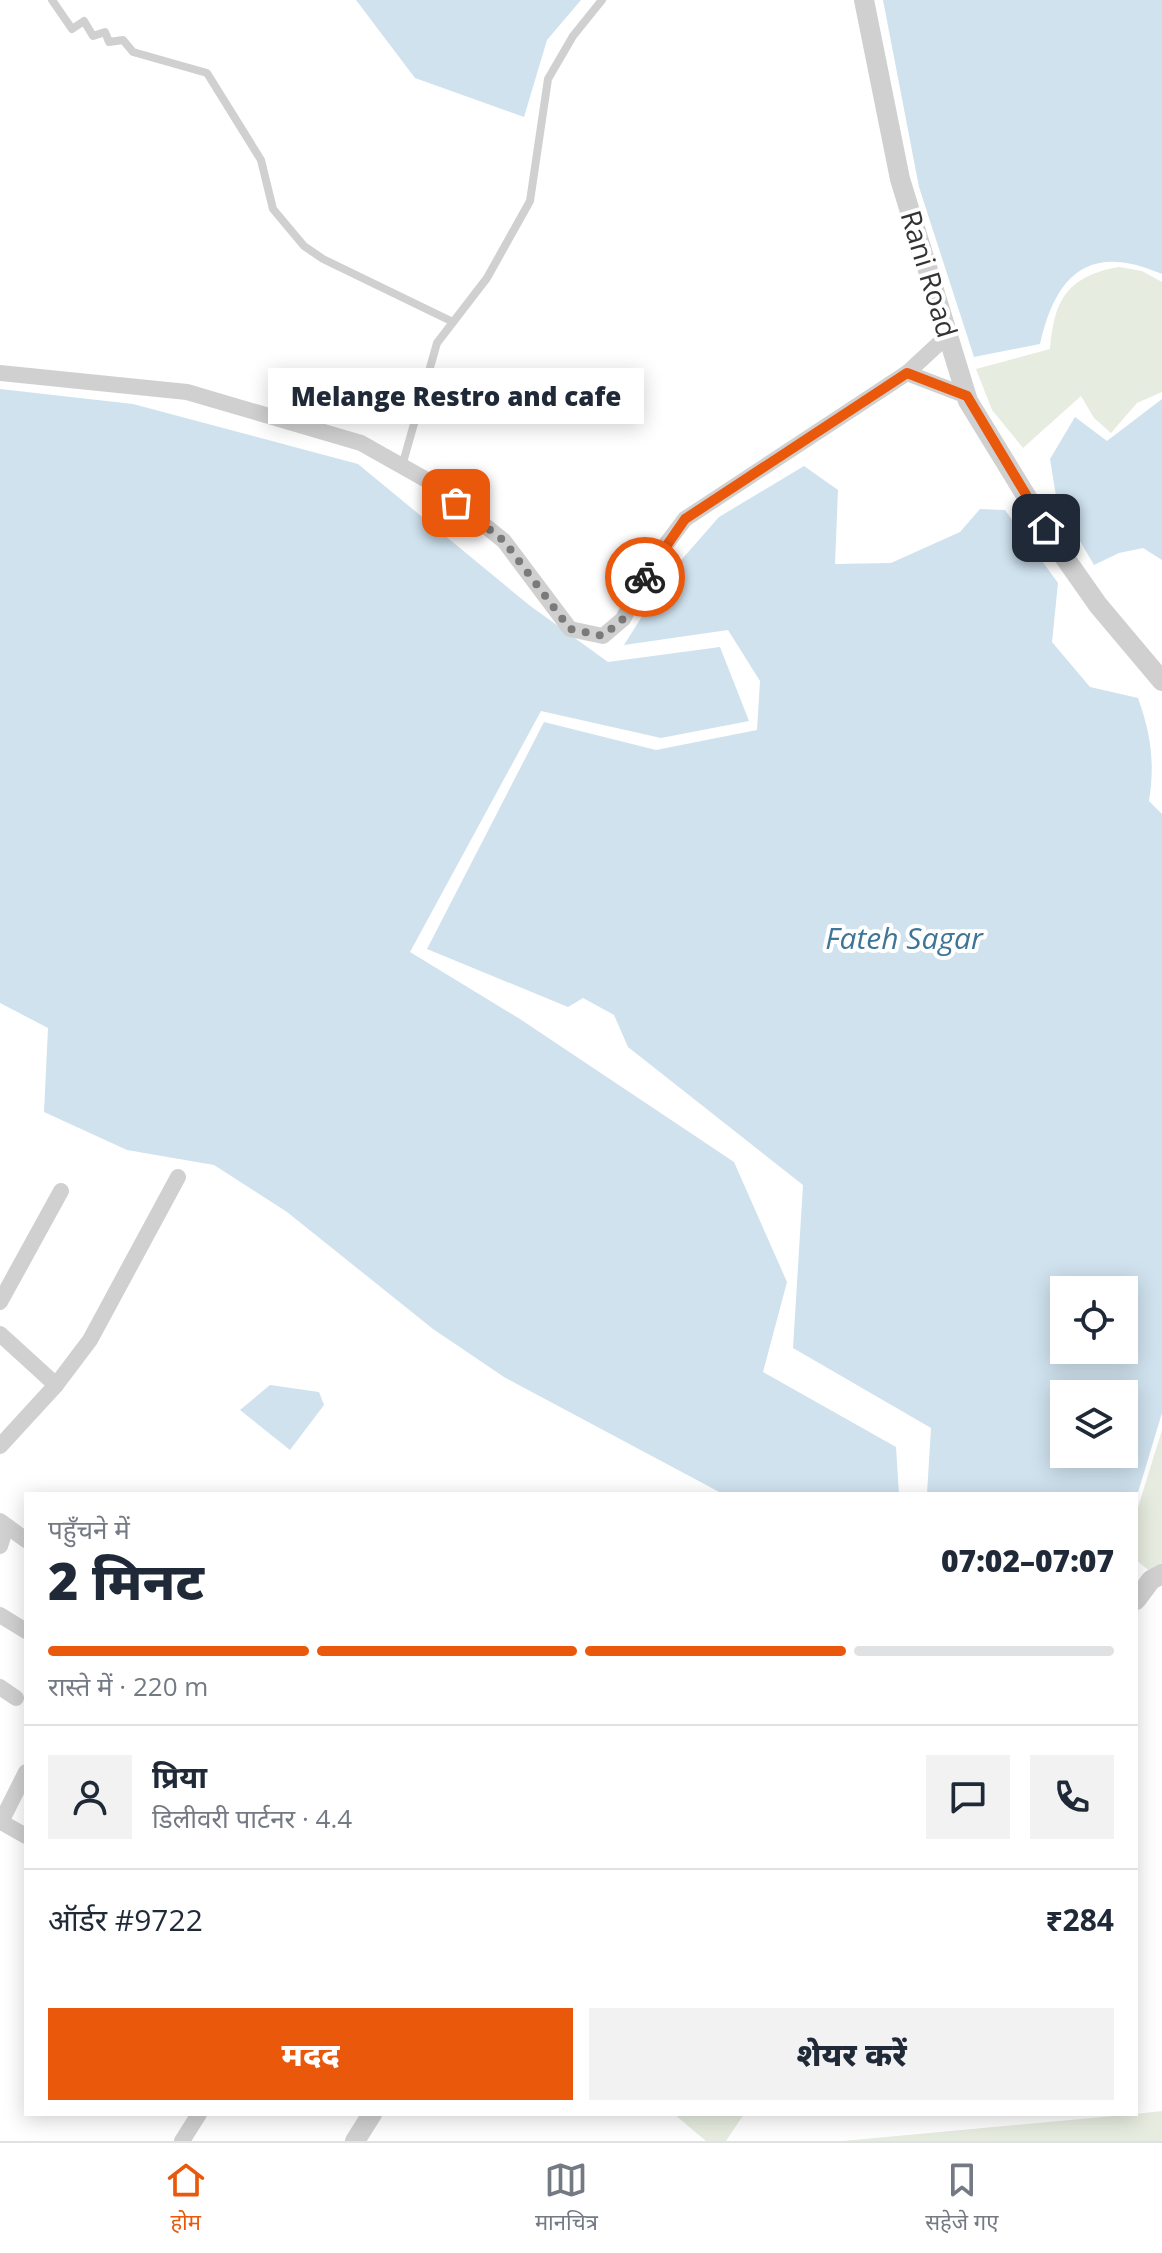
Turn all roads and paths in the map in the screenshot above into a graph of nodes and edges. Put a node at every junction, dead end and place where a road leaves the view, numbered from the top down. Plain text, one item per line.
1 (52, 0) edge
2 (602, 0) edge
3 (864, 0) edge
4 (453, 322) junction
5 (947, 336) junction
6 (0, 373) edge
7 (907, 373) junction
8 (967, 396) junction
9 (402, 466) junction
10 (1162, 681) edge
11 (178, 1177) dead end
12 (61, 1191) dead end
13 (0, 1302) edge
14 (0, 1334) edge
15 (56, 1385) junction
16 (0, 1446) edge
17 (3, 1524) edge
18 (24, 1539) edge
19 (0, 1546) edge
20 (1162, 1574) edge
21 (1138, 1597) edge
22 (0, 1615) edge
23 (24, 1630) edge
24 (0, 1687) edge
25 (16, 1698) dead end
26 (24, 1776) edge
27 (24, 1835) edge
28 (198, 2116) edge
29 (371, 2116) edge
30 (182, 2141) edge
31 (355, 2141) edge

1 - 4 lane
2 - 4 lane
3 - 5 street, Rani Road
4 - 9 lane
5 - 7 street
5 - 8 street, Rani Road
6 - 9 street
7 - 8 street
7 - 9 street
8 - 10 street, Rani Road
11 - 15 street
12 - 13 street
14 - 15 street
15 - 16 street
17 - 18 street
17 - 19 street
20 - 21 street
22 - 23 street
24 - 25 street
26 - 27 street
28 - 30 street
29 - 31 street

